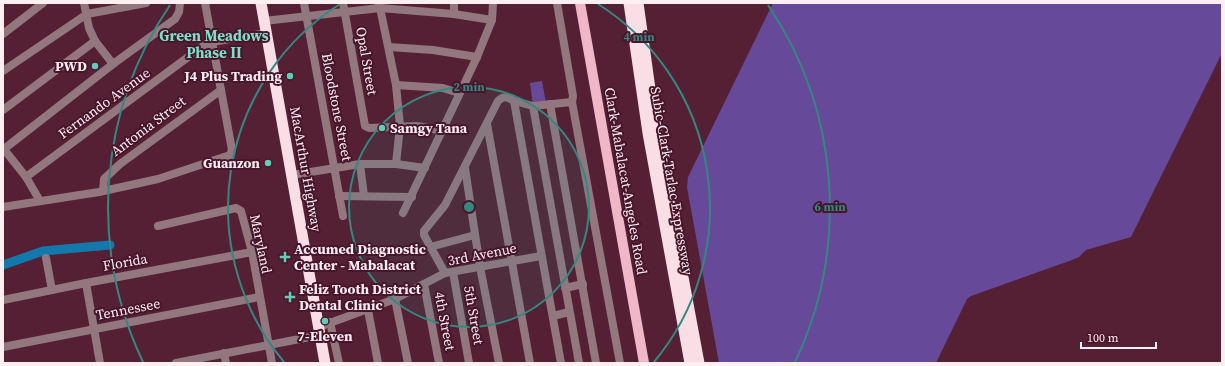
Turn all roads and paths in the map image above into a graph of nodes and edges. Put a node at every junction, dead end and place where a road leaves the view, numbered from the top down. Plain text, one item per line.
1 (43, 3) edge
2 (84, 3) edge
3 (146, 3) edge
4 (180, 3) edge
5 (205, 3) edge
6 (261, 3) edge
7 (304, 3) edge
8 (343, 3) edge
9 (454, 3) edge
10 (493, 3) edge
11 (556, 3) edge
12 (580, 3) edge
13 (629, 3) edge
14 (638, 3) edge
15 (379, 6) edge
16 (421, 7) edge
17 (345, 12) junction
18 (87, 14) junction
19 (454, 14) junction
20 (306, 16) junction
21 (492, 20) junction
22 (265, 26) junction
23 (3, 34) edge
24 (95, 41) junction
25 (212, 42) junction
26 (389, 47) junction
27 (476, 57) junction
28 (113, 64) junction
29 (3, 71) edge
30 (396, 85) junction
31 (221, 90) junction
32 (460, 93) junction
33 (514, 101) junction
34 (572, 102) junction
35 (550, 104) junction
36 (533, 106) junction
37 (3, 110) edge
38 (487, 124) junction
39 (400, 126) junction
40 (443, 131) junction
41 (3, 148) edge
42 (360, 164) junction
43 (396, 164) junction
44 (335, 168) junction
45 (425, 168) junction
46 (465, 168) junction
47 (292, 175) junction
48 (26, 177) junction
49 (103, 191) junction
50 (339, 196) junction
51 (364, 196) junction
52 (412, 197) junction
53 (40, 201) junction
54 (3, 207) edge
55 (403, 213) dead end
56 (343, 216) dead end
57 (158, 226) dead end
58 (476, 235) junction
59 (430, 247) junction
60 (252, 252) junction
61 (541, 256) junction
62 (46, 258) dead end
63 (513, 261) junction
64 (480, 267) junction
65 (449, 273) junction
66 (86, 283) junction
67 (424, 284) junction
68 (583, 284) junction
69 (565, 288) junction
70 (52, 290) junction
71 (259, 297) junction
72 (395, 299) junction
73 (3, 300) edge
74 (368, 310) junction
75 (569, 312) junction
76 (552, 316) junction
77 (330, 322) junction
78 (93, 329) junction
79 (320, 331) junction
80 (269, 344) junction
81 (3, 347) edge
82 (224, 353) junction
83 (185, 362) edge
84 (100, 363) edge
85 (176, 363) edge
86 (226, 363) edge
87 (272, 363) edge
88 (325, 363) edge
89 (340, 363) edge
90 (378, 363) edge
91 (408, 363) edge
92 (440, 363) edge
93 (469, 363) edge
94 (499, 363) edge
95 (530, 363) edge
96 (561, 363) edge
97 (579, 363) edge
98 (596, 363) edge
99 (620, 363) edge
100 (644, 363) edge
101 (690, 363) edge
102 (699, 363) edge

1 - 23 street
2 - 18 street
3 - 18 street
4 - 28 street
5 - 25 street
6 - 22 highway, MacArthur Highway
7 - 20 street, Bloodstone Street
8 - 17 street, Opal Street
9 - 19 street
10 - 21 street
11 - 34 street
12 - 100 main road, Clark-Mabalacat-Angeles Road
13 - 101 highway, Subic-Clark-Tarlac Expressway
14 - 102 highway, Subic-Clark-Tarlac Expressway
15 - 16 street, Fernando Avenue
15 - 17 street, Fernando Avenue
15 - 26 street
16 - 19 street, Fernando Avenue
17 - 20 street, Fernando Avenue
17 - 39 street, Opal Street
18 - 24 street
18 - 29 street
19 - 21 street, Fernando Avenue
20 - 22 street, Fernando Avenue
20 - 44 street, Bloodstone Street
21 - 27 street
22 - 25 street, Fernando Avenue
22 - 47 highway, MacArthur Highway
24 - 28 street
24 - 37 street
25 - 31 street
25 - 48 street, Fernando Avenue
26 - 27 street
26 - 30 street
27 - 32 street
28 - 41 street
30 - 32 street
30 - 39 street
31 - 49 street, Antonia Street
31 - 49 street
32 - 40 street
33 - 36 street
33 - 38 street
33 - 61 street
34 - 35 street
34 - 99 street
35 - 36 street
35 - 68 street
36 - 69 street
38 - 46 street
38 - 63 street
39 - 40 street
39 - 43 street
40 - 45 street
41 - 48 street
42 - 43 street
42 - 44 street
42 - 51 street
43 - 45 street
44 - 47 street
44 - 50 street, Bloodstone Street
45 - 52 street
46 - 58 street
46 - 59 street, 5th Street
47 - 79 highway, MacArthur Highway
48 - 53 street
49 - 53 street
50 - 51 street
50 - 56 street, Bloodstone Street
51 - 52 street
52 - 55 street
53 - 54 street
57 - 60 street, Maryland
58 - 59 street
58 - 64 street
59 - 65 street, 5th Street
60 - 66 street, Florida
60 - 71 street, Maryland
61 - 63 street, 3rd Avenue
61 - 76 street
62 - 70 street
63 - 64 street, 3rd Avenue
63 - 95 street
64 - 65 street, 3rd Avenue
64 - 94 street
65 - 67 street, 3rd Avenue
65 - 93 street, 5th Street
66 - 70 street, Florida
66 - 78 street
67 - 72 street, 3rd Avenue
67 - 92 street, 4th Street
68 - 69 street
68 - 98 street
69 - 75 street
70 - 73 street, Florida
71 - 78 street, Tennessee
71 - 80 street, Maryland
72 - 74 street, 3rd Avenue
72 - 91 street
74 - 77 street, 3rd Avenue
74 - 90 street
75 - 76 street
75 - 97 street
76 - 96 street
77 - 79 street, 3rd Avenue
77 - 89 street
78 - 81 street, Tennessee
78 - 84 street
79 - 80 street, 3rd Avenue
79 - 88 highway, MacArthur Highway
80 - 82 street, 3rd Avenue
80 - 87 street, Maryland
82 - 83 street, 3rd Avenue
82 - 86 street
83 - 85 street, 3rd Avenue

